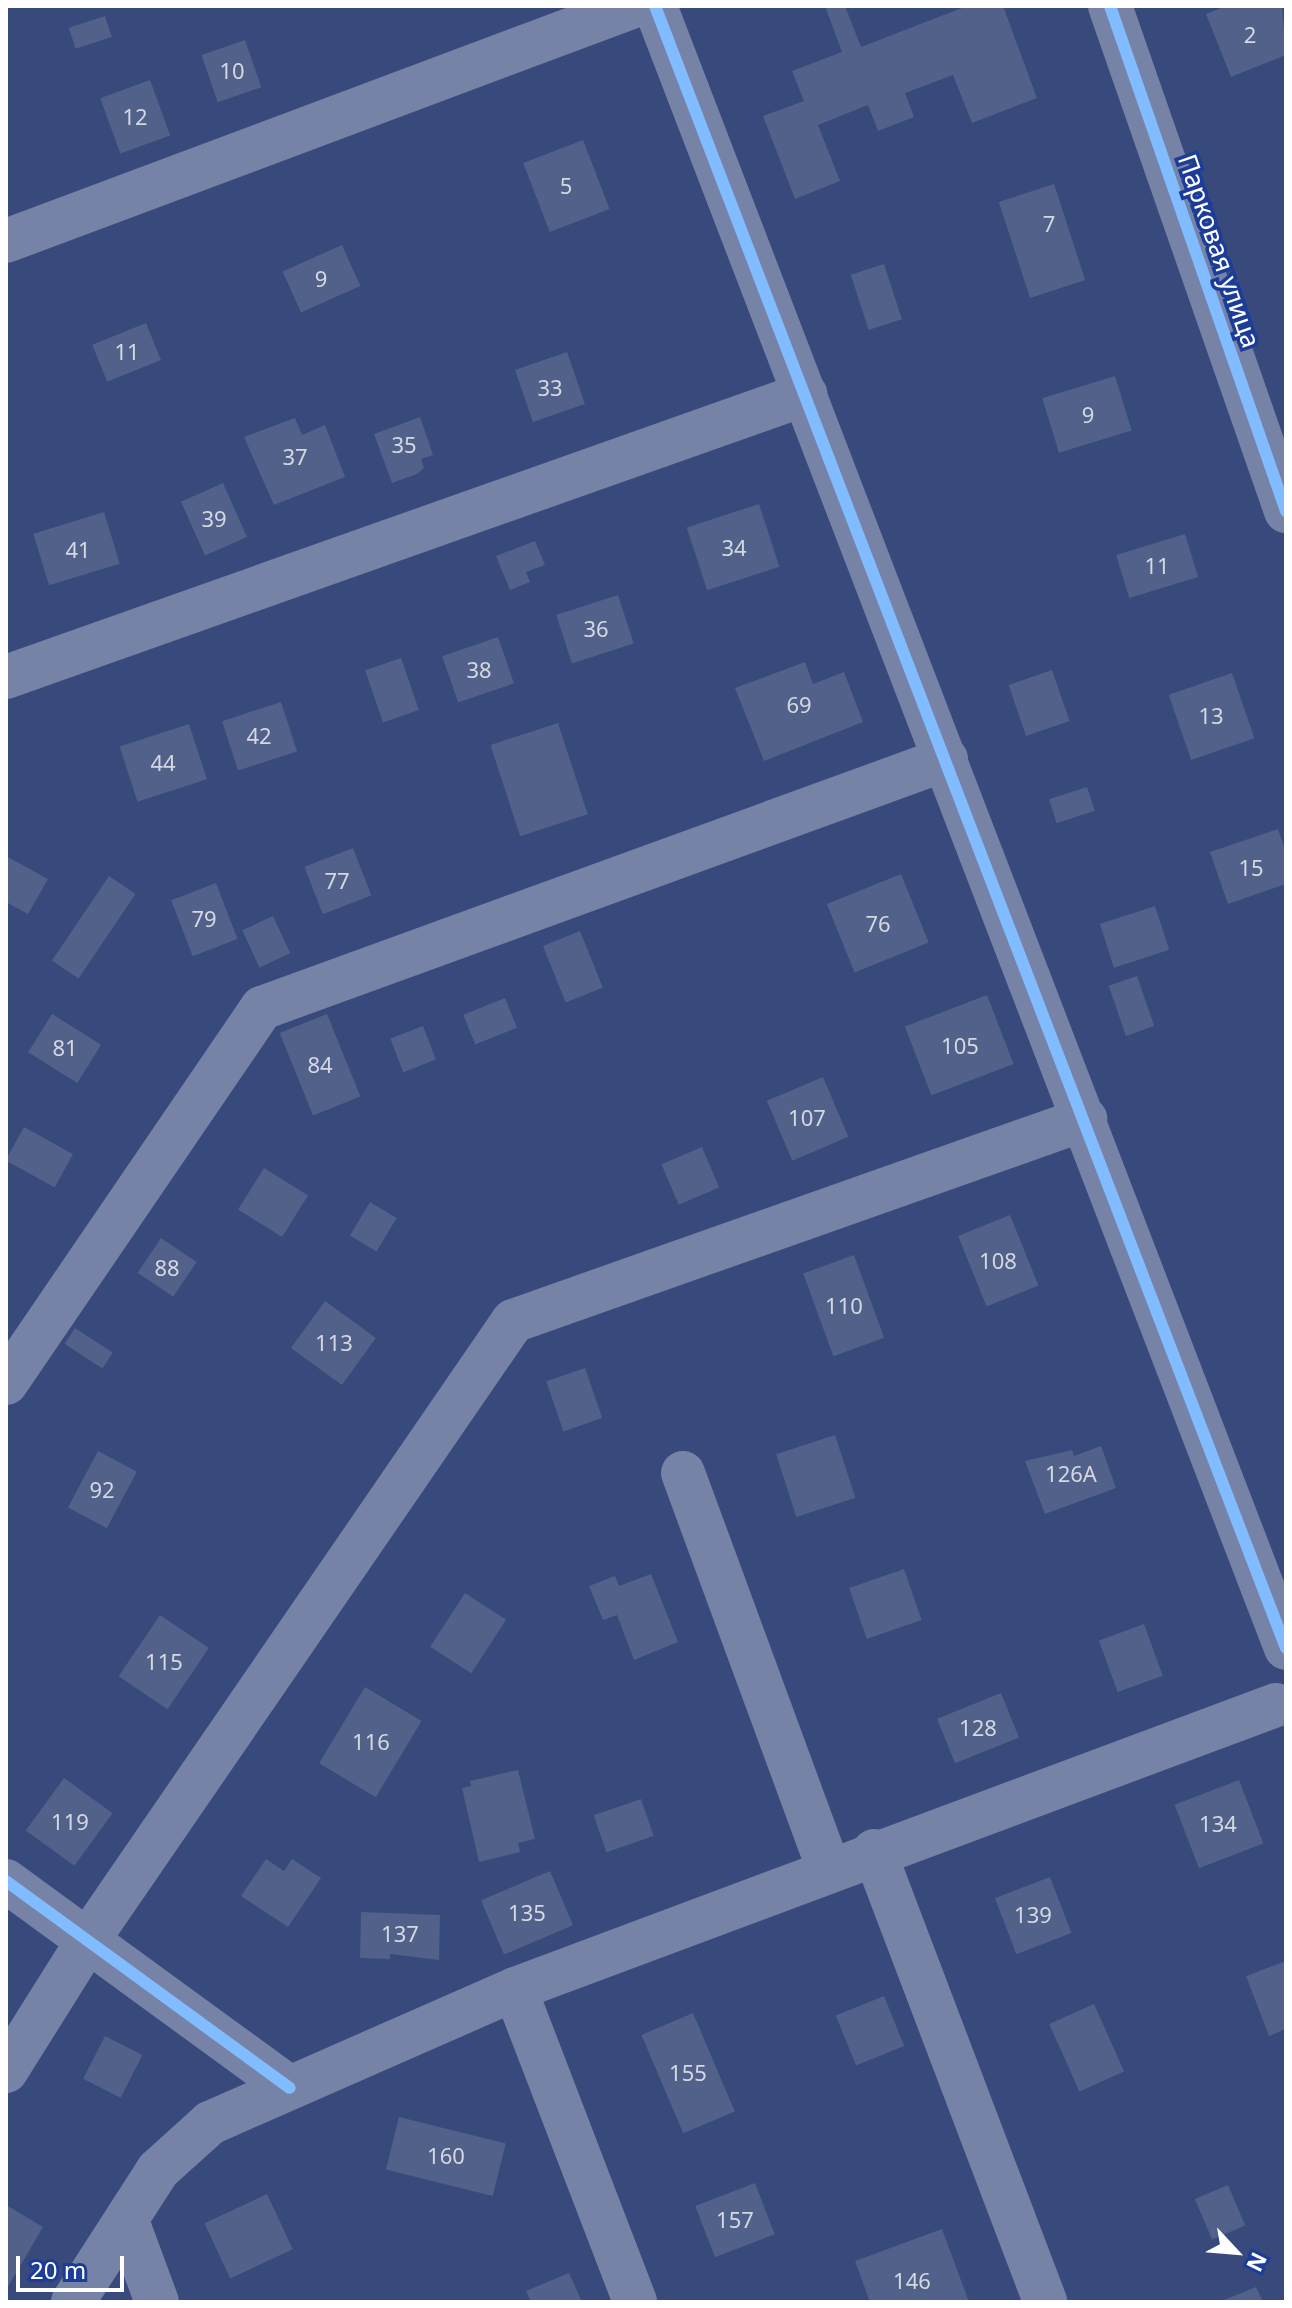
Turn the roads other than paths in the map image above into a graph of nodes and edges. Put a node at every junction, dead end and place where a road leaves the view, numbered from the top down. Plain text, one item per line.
1 (634, 6) edge
2 (655, 6) edge
3 (1110, 6) edge
4 (6, 241) edge
5 (805, 394) junction
6 (1286, 511) edge
7 (6, 677) edge
8 (946, 759) junction
9 (1085, 1119) junction
10 (6, 1383) edge
11 (683, 1473) dead end
12 (1286, 1648) edge
13 (1276, 1705) dead end
14 (874, 1851) junction
15 (828, 1868) junction
16 (6, 1881) edge
17 (90, 1937) junction
18 (515, 1989) junction
19 (6, 2071) edge
20 (290, 2088) junction
21 (127, 2221) junction
22 (73, 2302) edge
23 (157, 2302) edge
24 (635, 2302) edge
25 (1045, 2302) edge

1 - 4 street
2 - 5 street
3 - 6 street, Парковая улица
5 - 7 street
5 - 8 street
8 - 9 street
8 - 10 street
9 - 12 street
9 - 17 street
11 - 15 street
13 - 14 street
14 - 15 street
14 - 25 street
15 - 18 street
16 - 17 street
17 - 19 street
17 - 20 street
18 - 20 street
18 - 24 street
20 - 21 street
21 - 22 street
21 - 23 street

